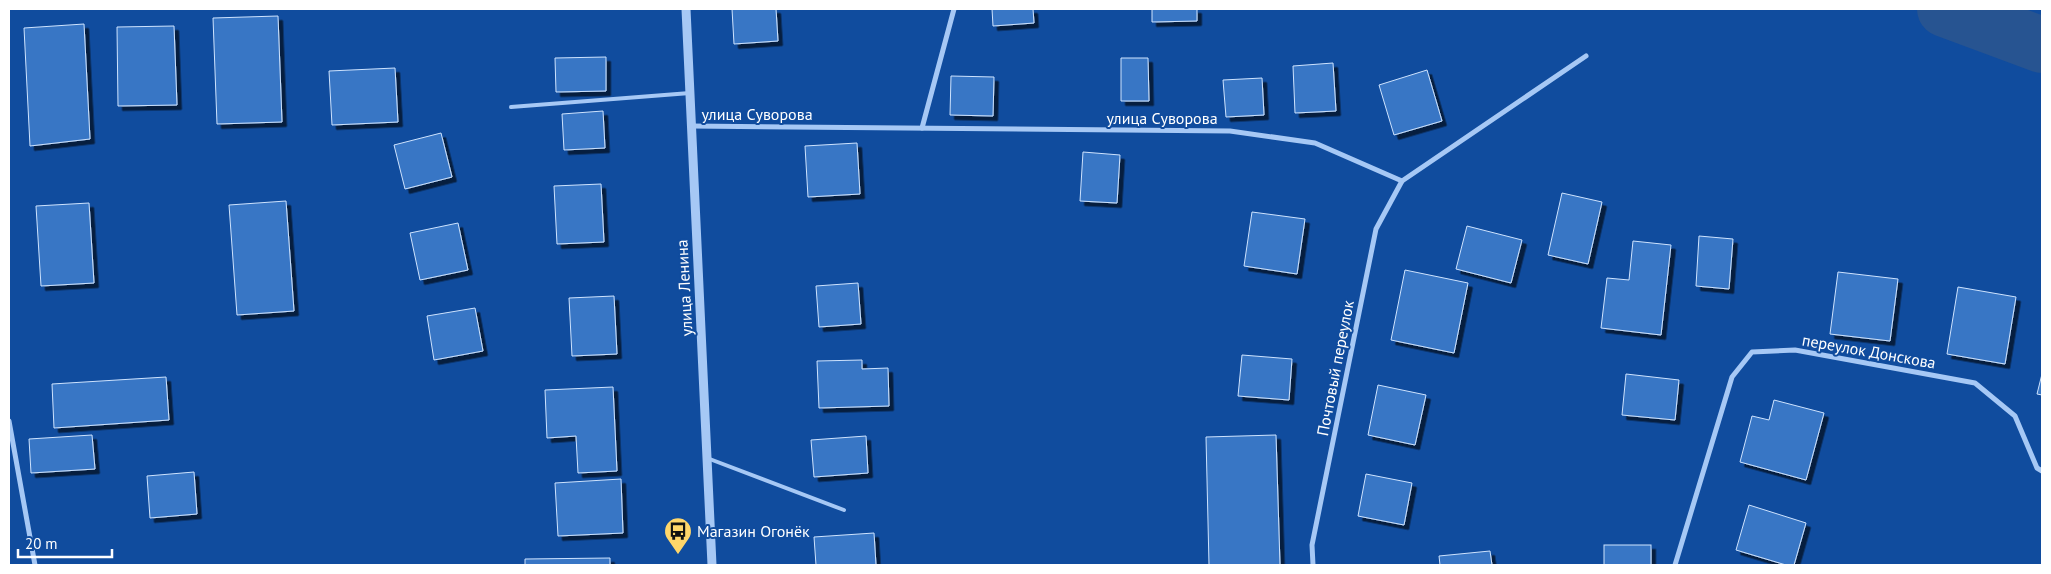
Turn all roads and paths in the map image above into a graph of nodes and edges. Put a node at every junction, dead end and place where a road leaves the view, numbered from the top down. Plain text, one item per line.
1 (686, 9) edge
2 (954, 9) edge
3 (1586, 56) dead end
4 (690, 93) junction
5 (511, 107) dead end
6 (691, 126) junction
7 (922, 128) junction
8 (1402, 181) junction
9 (9, 421) edge
10 (707, 458) junction
11 (2042, 471) edge
12 (844, 510) dead end
13 (35, 565) edge
14 (712, 565) edge
15 (1312, 565) edge
16 (1675, 565) edge

1 - 4 street, улица Ленина
2 - 7 street
3 - 8 street
4 - 5 lane
4 - 6 street, улица Ленина
6 - 7 street, улица Суворова
6 - 10 street, улица Ленина
7 - 8 street, улица Суворова
8 - 15 street, Почтовый переулок
9 - 13 street
10 - 12 lane
10 - 14 street, улица Ленина
11 - 16 street, переулок Донскова

